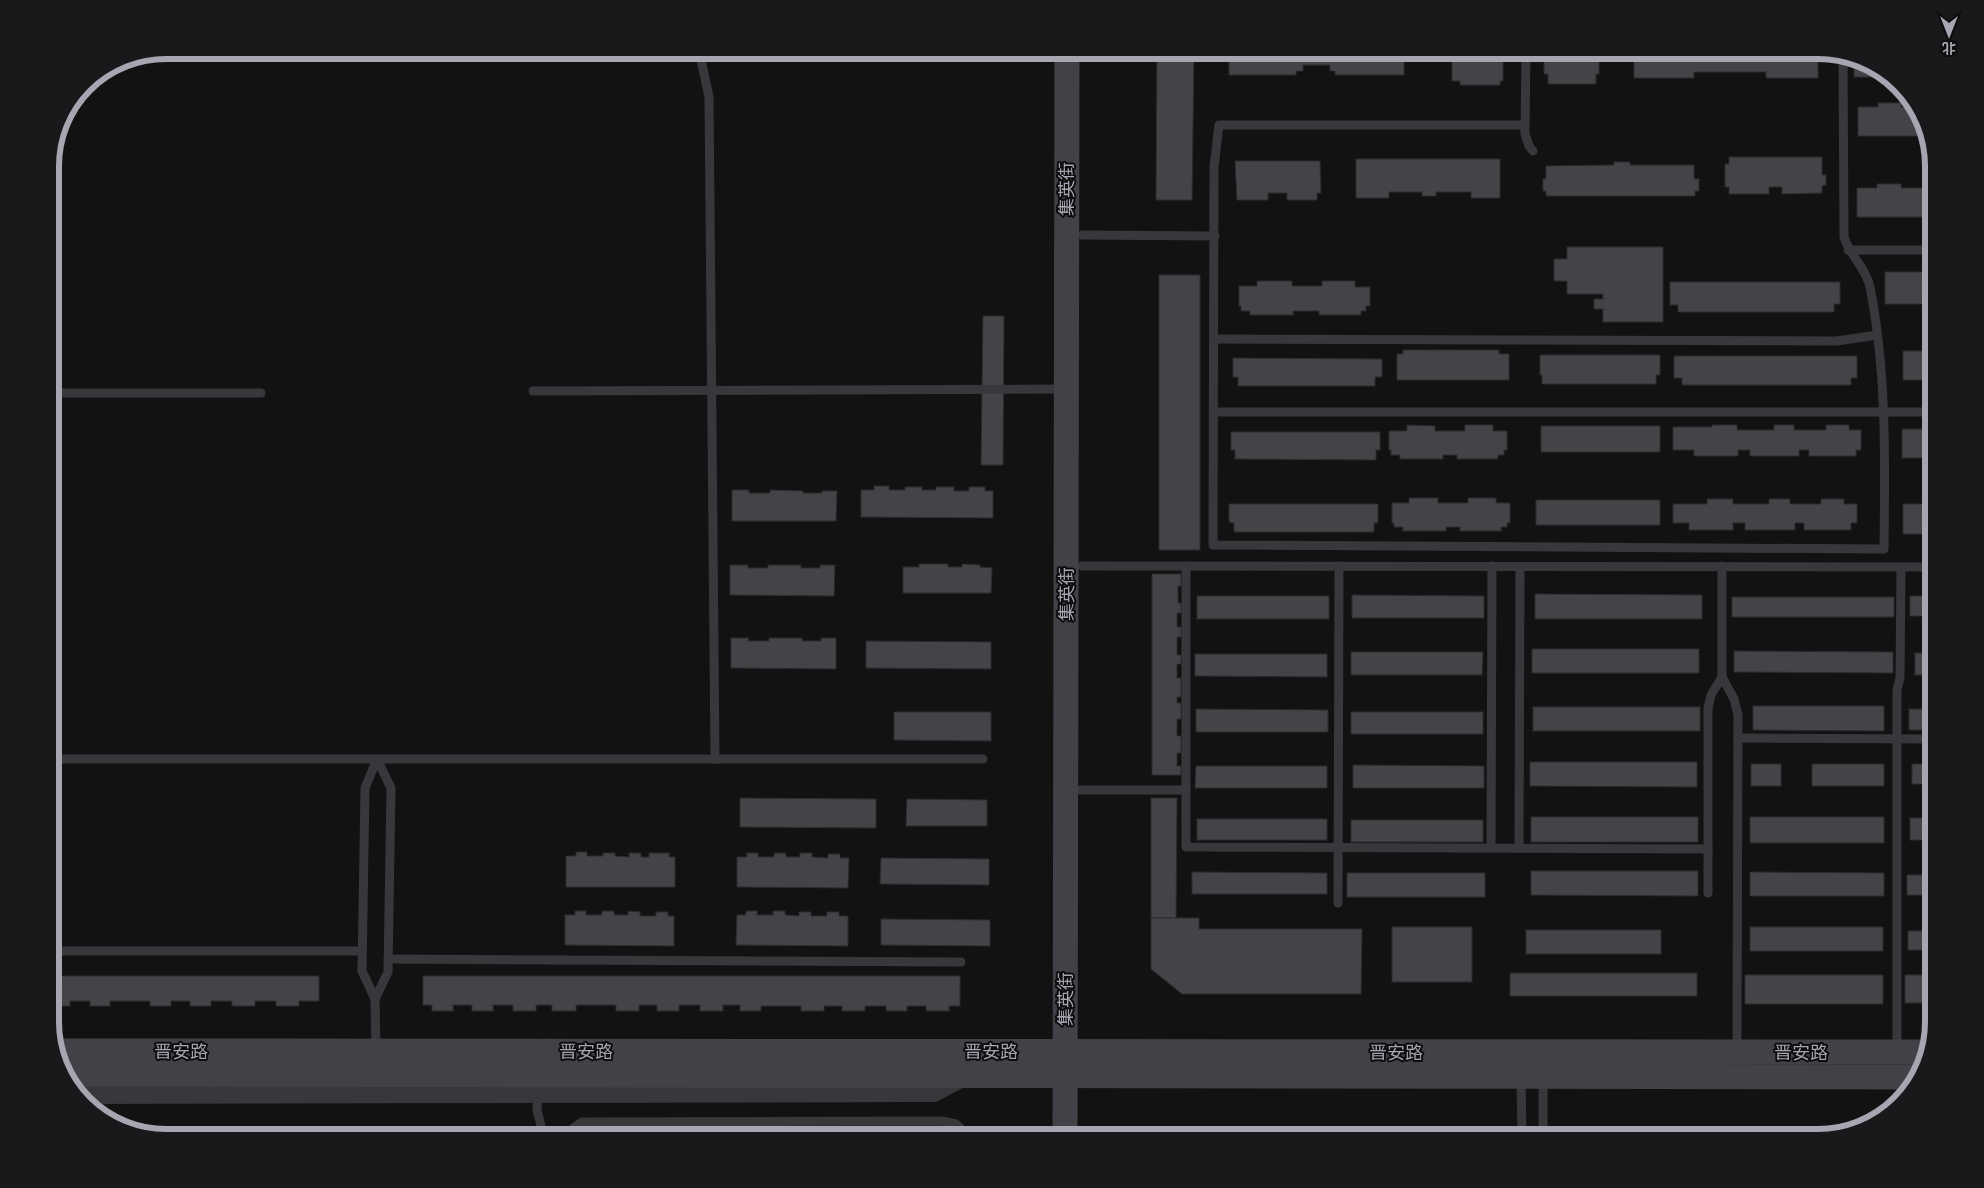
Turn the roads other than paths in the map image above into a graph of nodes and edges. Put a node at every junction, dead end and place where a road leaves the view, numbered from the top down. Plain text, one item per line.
1 (701, 59) edge
2 (1067, 59) edge
3 (1082, 59) edge
4 (1526, 59) edge
5 (1843, 62) edge
6 (1525, 124) junction
7 (1533, 151) dead end
8 (1082, 235) junction
9 (1215, 236) junction
10 (1848, 250) junction
11 (1925, 250) edge
12 (1877, 335) junction
13 (1215, 339) junction
14 (1066, 389) junction
15 (532, 390) dead end
16 (712, 390) junction
17 (59, 393) edge
18 (261, 393) dead end
19 (1214, 412) junction
20 (1884, 412) junction
21 (1925, 412) edge
22 (1082, 566) junction
23 (1186, 566) junction
24 (1339, 566) junction
25 (1492, 566) junction
26 (1520, 566) junction
27 (1722, 566) junction
28 (1900, 567) junction
29 (1925, 567) edge
30 (1722, 677) junction
31 (1738, 738) junction
32 (1897, 739) junction
33 (1925, 739) edge
34 (59, 759) edge
35 (377, 759) junction
36 (715, 759) junction
37 (983, 759) dead end
38 (1082, 790) junction
39 (1186, 790) junction
40 (1338, 848) junction
41 (1491, 848) junction
42 (1519, 848) junction
43 (1708, 849) junction
44 (1708, 893) dead end
45 (1338, 902) dead end
46 (59, 951) edge
47 (362, 951) junction
48 (388, 959) junction
49 (961, 962) dead end
50 (375, 999) junction
51 (63, 1051) edge
52 (376, 1051) junction
53 (1737, 1052) junction
54 (1897, 1052) junction
55 (1921, 1052) edge
56 (1073, 1063) junction
57 (72, 1074) edge
58 (970, 1074) junction
59 (1532, 1076) junction
60 (1910, 1077) edge
61 (538, 1094) junction
62 (87, 1095) edge
63 (542, 1129) edge
64 (572, 1129) edge
65 (961, 1129) edge
66 (1066, 1129) edge
67 (1080, 1129) edge
68 (1523, 1129) edge
69 (1541, 1129) edge

1 - 16 lane
2 - 14 main road, 集英街
3 - 8 main road, 集英街
4 - 6 lane
5 - 10 lane
6 - 7 lane
6 - 9 lane
8 - 9 lane
8 - 22 main road, 集英街
9 - 13 lane
10 - 11 lane
10 - 12 lane
12 - 13 lane
12 - 20 lane
13 - 19 lane
14 - 16 lane
14 - 56 main road, 集英街
15 - 16 lane
16 - 36 lane
17 - 18 lane
19 - 20 lane
19 - 20 lane
20 - 21 lane
22 - 23 lane
22 - 38 main road, 集英街
23 - 24 lane
23 - 39 lane
24 - 25 lane
24 - 40 lane
25 - 26 lane
25 - 41 lane
26 - 27 lane
26 - 42 lane
27 - 28 lane
27 - 30 lane
28 - 29 lane
28 - 32 lane
30 - 31 lane
30 - 43 lane
31 - 32 lane
31 - 53 lane
32 - 33 lane
32 - 54 lane
34 - 35 lane
35 - 36 lane
35 - 47 lane
35 - 48 lane
36 - 37 lane
38 - 39 lane
38 - 56 main road, 集英街
39 - 40 lane
40 - 41 lane
40 - 45 lane
41 - 42 lane
42 - 43 lane
43 - 44 lane
46 - 47 lane
47 - 50 lane
48 - 49 lane
48 - 50 lane
50 - 52 lane
51 - 52 main road, 晋安路
52 - 56 main road, 晋安路
53 - 54 main road, 晋安路
53 - 56 main road, 晋安路
54 - 55 main road, 晋安路
56 - 58 main road, 晋安路
56 - 59 main road, 晋安路
56 - 66 main road, 集英街
56 - 67 main road, 集英街
57 - 58 main road, 晋安路
58 - 61 street
59 - 60 main road, 晋安路
59 - 68 lane
59 - 69 lane
61 - 62 street
61 - 63 lane
64 - 65 lane

